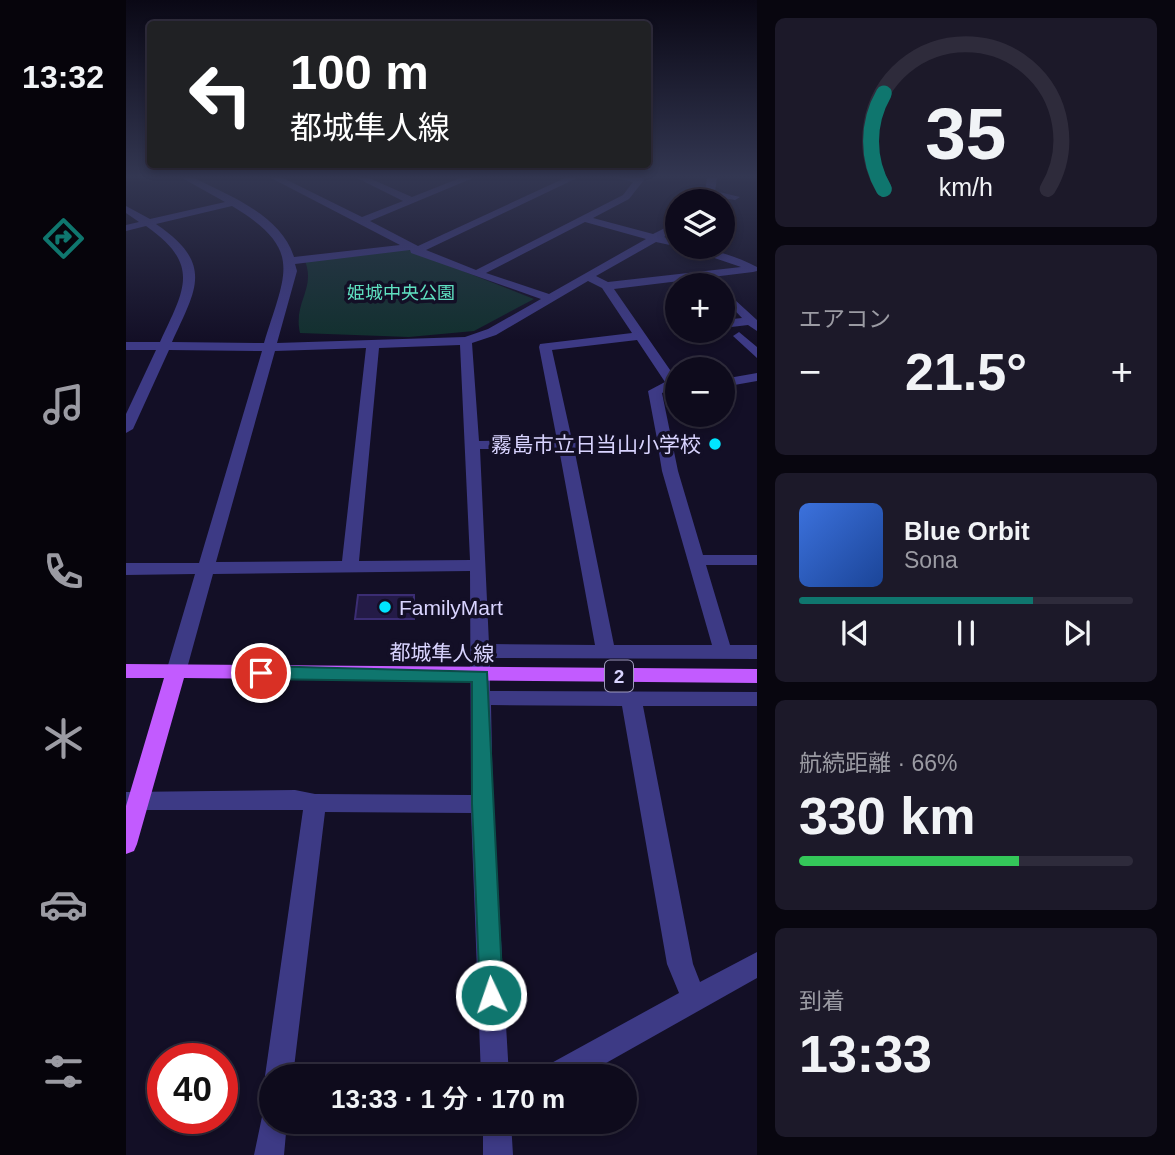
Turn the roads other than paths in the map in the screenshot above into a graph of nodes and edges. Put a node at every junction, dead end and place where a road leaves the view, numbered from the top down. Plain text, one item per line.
1 (160, 232) edge
2 (274, 232) edge
3 (382, 232) edge
4 (451, 232) edge
5 (560, 232) edge
6 (633, 232) edge
7 (665, 232) edge
8 (655, 238) junction
9 (665, 241) edge
10 (413, 249) junction
11 (729, 259) edge
12 (291, 261) junction
13 (478, 273) junction
14 (730, 273) edge
15 (589, 277) junction
16 (665, 280) edge
17 (606, 286) junction
18 (551, 298) junction
19 (735, 305) edge
20 (735, 324) edge
21 (753, 324) edge
22 (640, 336) junction
23 (738, 336) dead end
24 (466, 341) junction
25 (373, 344) junction
26 (126, 346) edge
27 (165, 346) junction
28 (270, 346) junction
29 (757, 354) edge
30 (665, 370) edge
31 (757, 377) edge
32 (735, 382) edge
33 (665, 388) edge
34 (126, 429) edge
35 (664, 443) junction
36 (565, 444) junction
37 (473, 445) junction
38 (698, 560) junction
39 (757, 560) edge
40 (479, 565) junction
41 (350, 567) junction
42 (208, 568) junction
43 (126, 569) edge
44 (480, 652) junction
45 (606, 652) junction
46 (723, 652) junction
47 (757, 652) edge
48 (126, 671) edge
49 (176, 671) junction
50 (481, 676) junction
51 (757, 676) edge
52 (482, 698) junction
53 (631, 698) junction
54 (757, 699) edge
55 (133, 801) edge
56 (315, 803) junction
57 (482, 804) junction
58 (126, 844) edge
59 (757, 964) edge
60 (695, 1000) junction
61 (281, 1064) edge
62 (494, 1064) edge
63 (578, 1064) edge
64 (272, 1134) edge
65 (497, 1134) edge
66 (269, 1155) edge
67 (498, 1155) edge

1 - 27 street
2 - 12 street
3 - 10 street
4 - 10 street
5 - 13 street
6 - 8 street
7 - 8 street
8 - 9 street
8 - 15 street
10 - 12 street
10 - 13 street
11 - 14 street
12 - 28 street
13 - 18 street
15 - 17 street
15 - 18 street
16 - 17 street
17 - 22 street
18 - 24 street
19 - 21 street
20 - 21 street
22 - 30 street
22 - 36 street
23 - 29 street
24 - 25 street
24 - 37 street
25 - 28 street
25 - 41 street
26 - 27 street
27 - 28 street
27 - 34 street
28 - 42 street
31 - 32 street
33 - 35 street
35 - 36 street
35 - 38 street
36 - 37 street
36 - 45 street
37 - 40 street
38 - 39 street
38 - 46 street
40 - 41 street
40 - 44 street
41 - 42 street
42 - 43 street
42 - 49 street
44 - 45 street
44 - 50 street
45 - 46 street
46 - 47 street
48 - 49 main road, 都城隼人線 / 2
49 - 50 main road, 都城隼人線 / 2
49 - 55 main road
50 - 51 main road, 都城隼人線 / 2
50 - 52 street
52 - 53 street
52 - 57 street
53 - 54 street
53 - 60 street
55 - 56 street
55 - 58 main road
56 - 57 street
56 - 61 street
57 - 62 street
59 - 60 street
60 - 63 street
64 - 66 street
65 - 67 street

